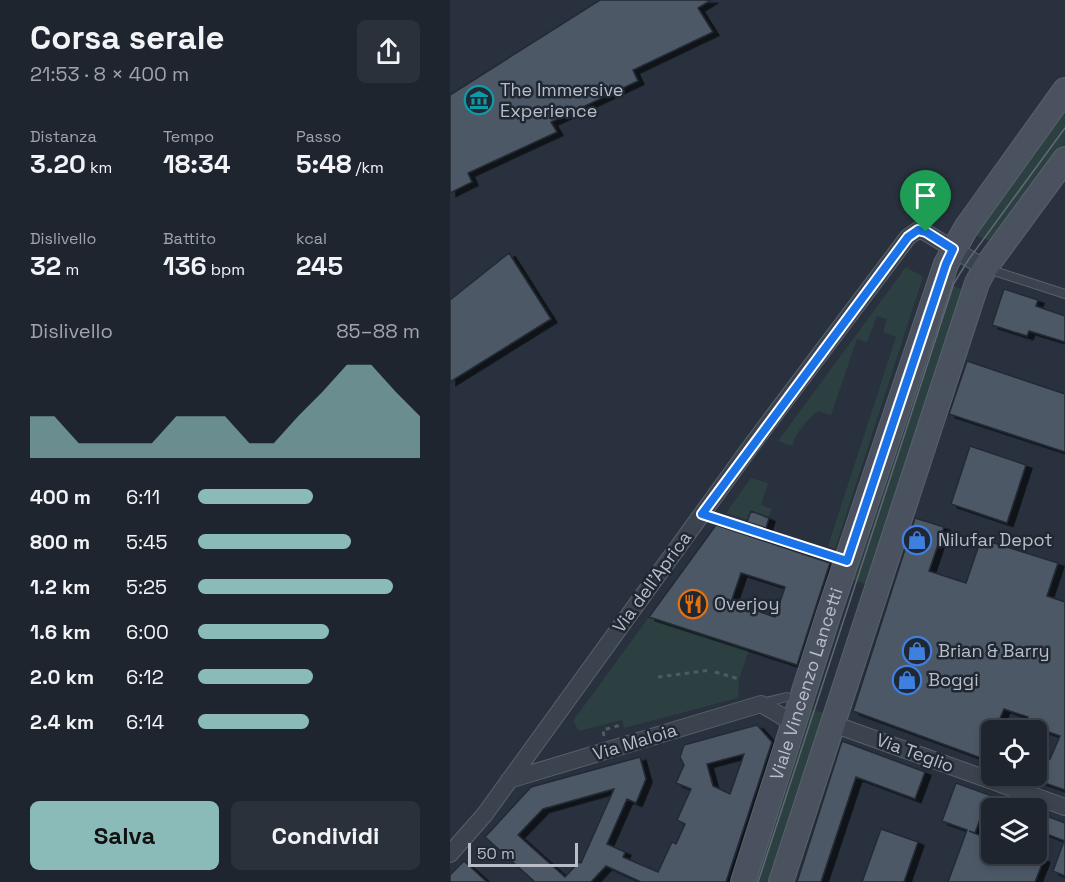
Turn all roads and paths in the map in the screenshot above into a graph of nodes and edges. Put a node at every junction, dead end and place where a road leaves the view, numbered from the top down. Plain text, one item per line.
1 (1065, 90) edge
2 (1064, 164) edge
3 (953, 249) junction
4 (985, 268) junction
5 (1065, 294) edge
6 (702, 514) junction
7 (847, 561) junction
8 (658, 677) dead end
9 (739, 679) dead end
10 (787, 697) dead end
11 (761, 704) junction
12 (833, 724) junction
13 (621, 725) dead end
14 (791, 728) junction
15 (605, 738) dead end
16 (509, 780) junction
17 (1065, 807) edge
18 (450, 854) edge
19 (743, 882) edge
20 (781, 882) edge

1 - 3 main road, Viale Vincenzo Lancetti
2 - 4 main road, Viale Vincenzo Lancetti
3 - 4 street
3 - 6 street, Via dell'Aprica
3 - 7 main road, Viale Vincenzo Lancetti
4 - 5 lane
4 - 12 main road, Viale Vincenzo Lancetti
6 - 7 lane
6 - 16 street, Via dell'Aprica
7 - 14 main road, Viale Vincenzo Lancetti
8 - 9 path
10 - 11 lane, Via Maloia
11 - 14 street
11 - 16 street, Via Maloia
12 - 17 street, Via Teglio
12 - 20 main road, Viale Vincenzo Lancetti
13 - 15 path
14 - 19 main road, Viale Vincenzo Lancetti
16 - 18 street, Via dell'Aprica

